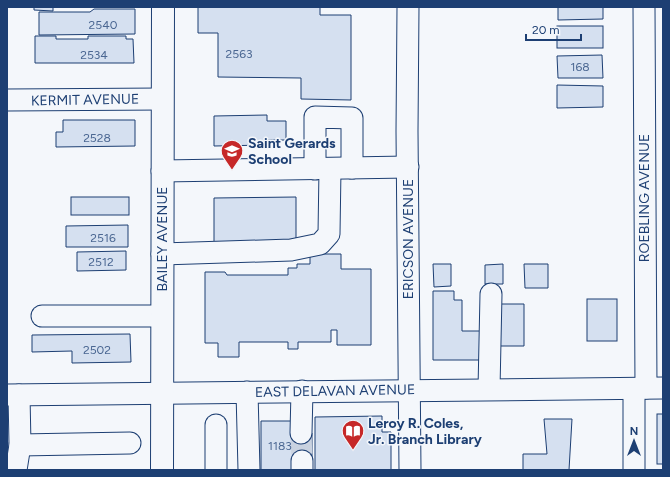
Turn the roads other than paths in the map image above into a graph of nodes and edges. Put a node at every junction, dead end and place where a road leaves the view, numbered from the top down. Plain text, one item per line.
1 (163, 7) edge
2 (408, 7) edge
3 (644, 7) edge
4 (162, 99) junction
5 (7, 100) edge
6 (408, 167) junction
7 (352, 168) junction
8 (322, 169) junction
9 (162, 171) junction
10 (162, 254) junction
11 (491, 294) dead end
12 (42, 316) dead end
13 (162, 316) junction
14 (648, 388) edge
15 (489, 389) junction
16 (409, 390) junction
17 (302, 391) junction
18 (248, 392) junction
19 (162, 393) junction
20 (13, 395) edge
21 (216, 425) dead end
22 (302, 433) tunnel mouth
23 (130, 444) dead end
24 (20, 445) junction
25 (16, 470) edge
26 (162, 470) edge
27 (216, 470) edge
28 (249, 470) edge
29 (410, 470) edge
30 (634, 470) edge

1 - 4 main road, BAILEY AVENUE
2 - 6 street, ERICSON AVENUE
3 - 14 street, ROEBLING AVENUE
4 - 5 street, KERMIT AVENUE
4 - 9 main road, BAILEY AVENUE
6 - 7 street
6 - 16 street, ERICSON AVENUE
7 - 8 street
7 - 8 street
8 - 9 street
8 - 10 street
9 - 10 main road, BAILEY AVENUE
10 - 13 main road, BAILEY AVENUE
11 - 15 street
12 - 13 street
13 - 19 main road, BAILEY AVENUE
14 - 15 street, EAST DELAVAN AVENUE
14 - 30 street, ROEBLING AVENUE
15 - 16 street, EAST DELAVAN AVENUE
16 - 17 street, EAST DELAVAN AVENUE
16 - 29 street, ERICSON AVENUE
17 - 18 street, EAST DELAVAN AVENUE
17 - 22 street
18 - 19 street, EAST DELAVAN AVENUE
18 - 28 street
19 - 20 street, EAST DELAVAN AVENUE
19 - 26 main road, BAILEY AVENUE
20 - 24 street
21 - 27 street
23 - 24 street
24 - 25 street

